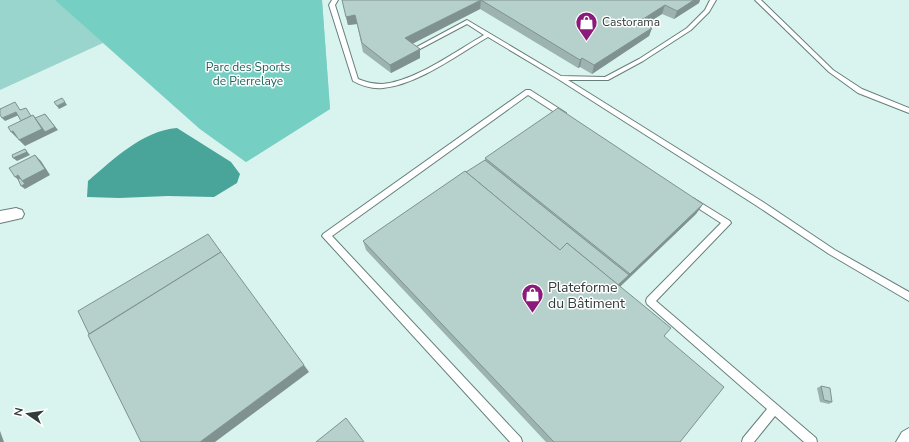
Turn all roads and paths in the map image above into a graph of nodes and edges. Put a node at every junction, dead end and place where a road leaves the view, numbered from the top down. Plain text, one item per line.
1 (335, 0) edge
2 (712, 0) edge
3 (758, 0) edge
4 (488, 35) junction
5 (416, 49) edge
6 (560, 78) junction
7 (909, 111) edge
8 (574, 122) edge
9 (687, 197) edge
10 (16, 214) dead end
11 (0, 217) edge
12 (909, 297) edge
13 (774, 409) junction
14 (909, 439) edge
15 (517, 442) edge
16 (747, 442) edge
17 (812, 442) edge
18 (907, 442) edge

1 - 4 lane
2 - 6 lane
3 - 7 lane
4 - 5 lane
4 - 6 lane
6 - 12 lane
8 - 15 lane
9 - 13 lane
10 - 11 street
13 - 16 lane
13 - 17 lane
14 - 18 street

